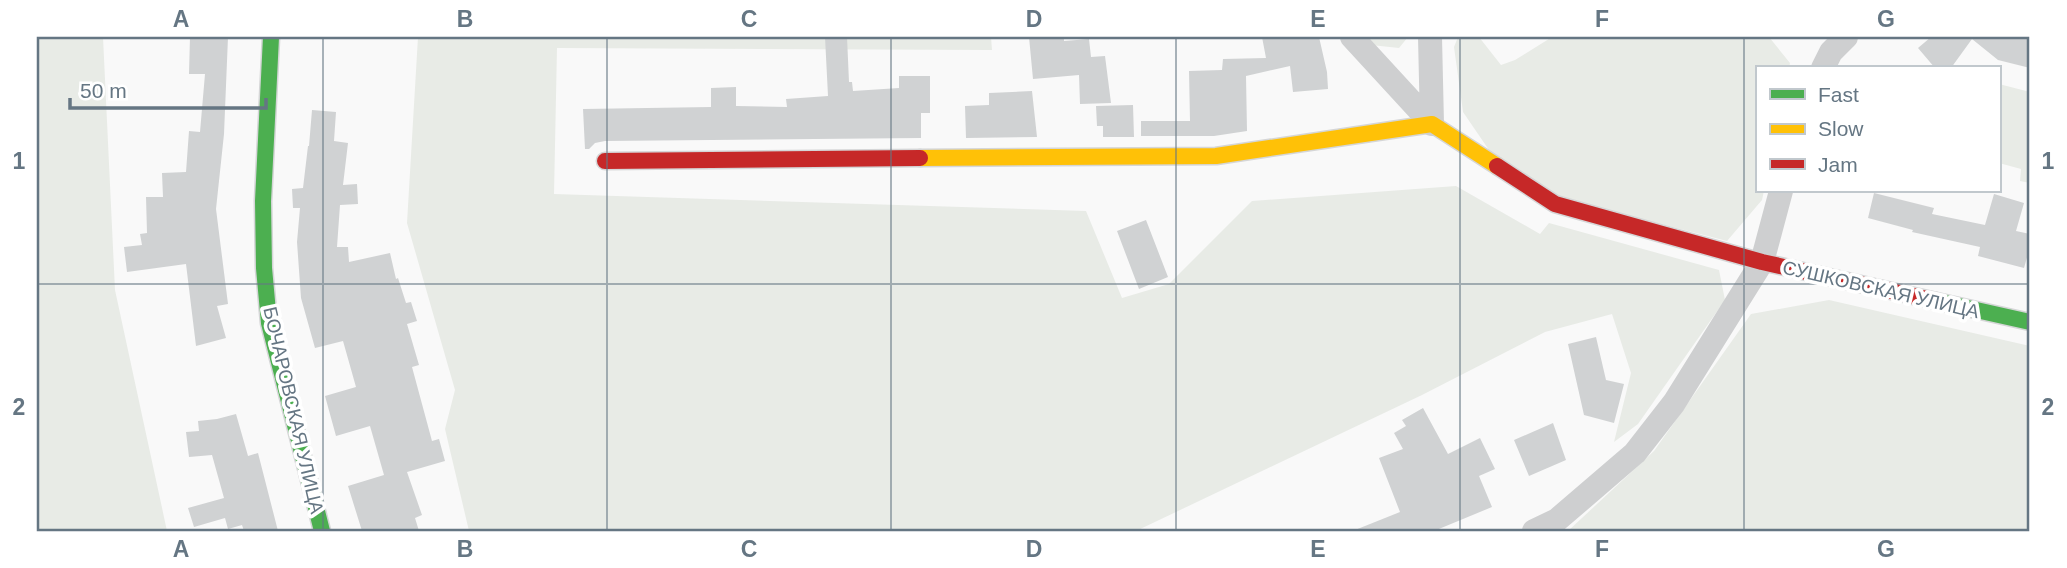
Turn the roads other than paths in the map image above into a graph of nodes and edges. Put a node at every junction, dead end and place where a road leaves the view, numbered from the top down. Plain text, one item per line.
1 (271, 37) edge
2 (1352, 37) edge
3 (1430, 37) edge
4 (1846, 37) edge
5 (1824, 66) edge
6 (1432, 124) junction
7 (605, 161) dead end
8 (1781, 192) edge
9 (1762, 262) junction
10 (2030, 322) edge
11 (322, 531) edge
12 (1534, 531) edge

1 - 11 street, БОЧАРОВСКАЯ УЛИЦА
2 - 6 street
3 - 6 street
4 - 5 street
6 - 7 street
6 - 9 street
8 - 9 street, СУШКОВСКАЯ УЛИЦА
9 - 10 street, СУШКОВСКАЯ УЛИЦА
9 - 12 street

